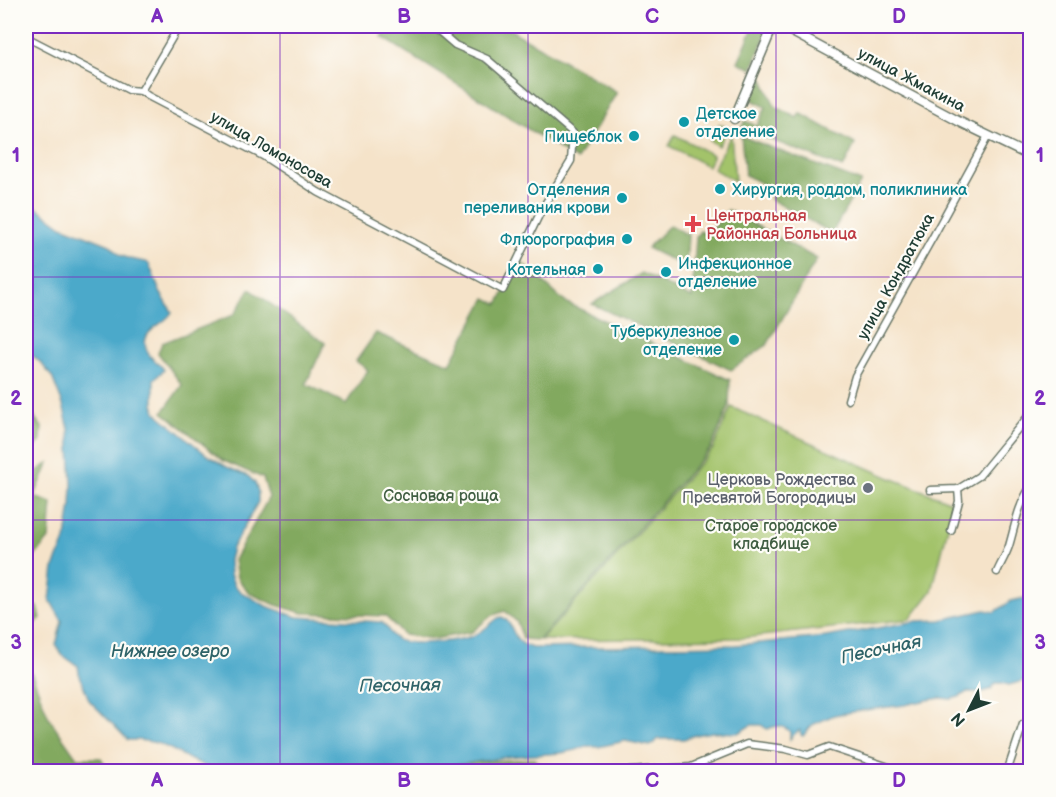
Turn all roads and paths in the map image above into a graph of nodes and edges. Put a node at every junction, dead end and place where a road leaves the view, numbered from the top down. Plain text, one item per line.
1 (180, 26) edge
2 (433, 26) edge
3 (773, 26) edge
4 (782, 26) edge
5 (26, 37) edge
6 (141, 91) junction
7 (734, 118) dead end
8 (988, 136) junction
9 (1030, 156) edge
10 (848, 400) dead end
11 (1030, 414) edge
12 (1030, 488) edge
13 (958, 489) junction
14 (930, 490) dead end
15 (951, 531) dead end
16 (997, 572) dead end
17 (1027, 724) edge
18 (614, 771) edge
19 (904, 771) edge
20 (1007, 771) edge

1 - 6 street
2 - 6 street, улица Ломоносова
3 - 7 street
4 - 8 street, улица Жмакина
5 - 6 street, улица Ломоносова
8 - 9 street, улица Жмакина
8 - 10 street, улица Кондратюка
11 - 13 street
12 - 16 street
13 - 14 street
13 - 15 street
17 - 20 street
18 - 19 street

